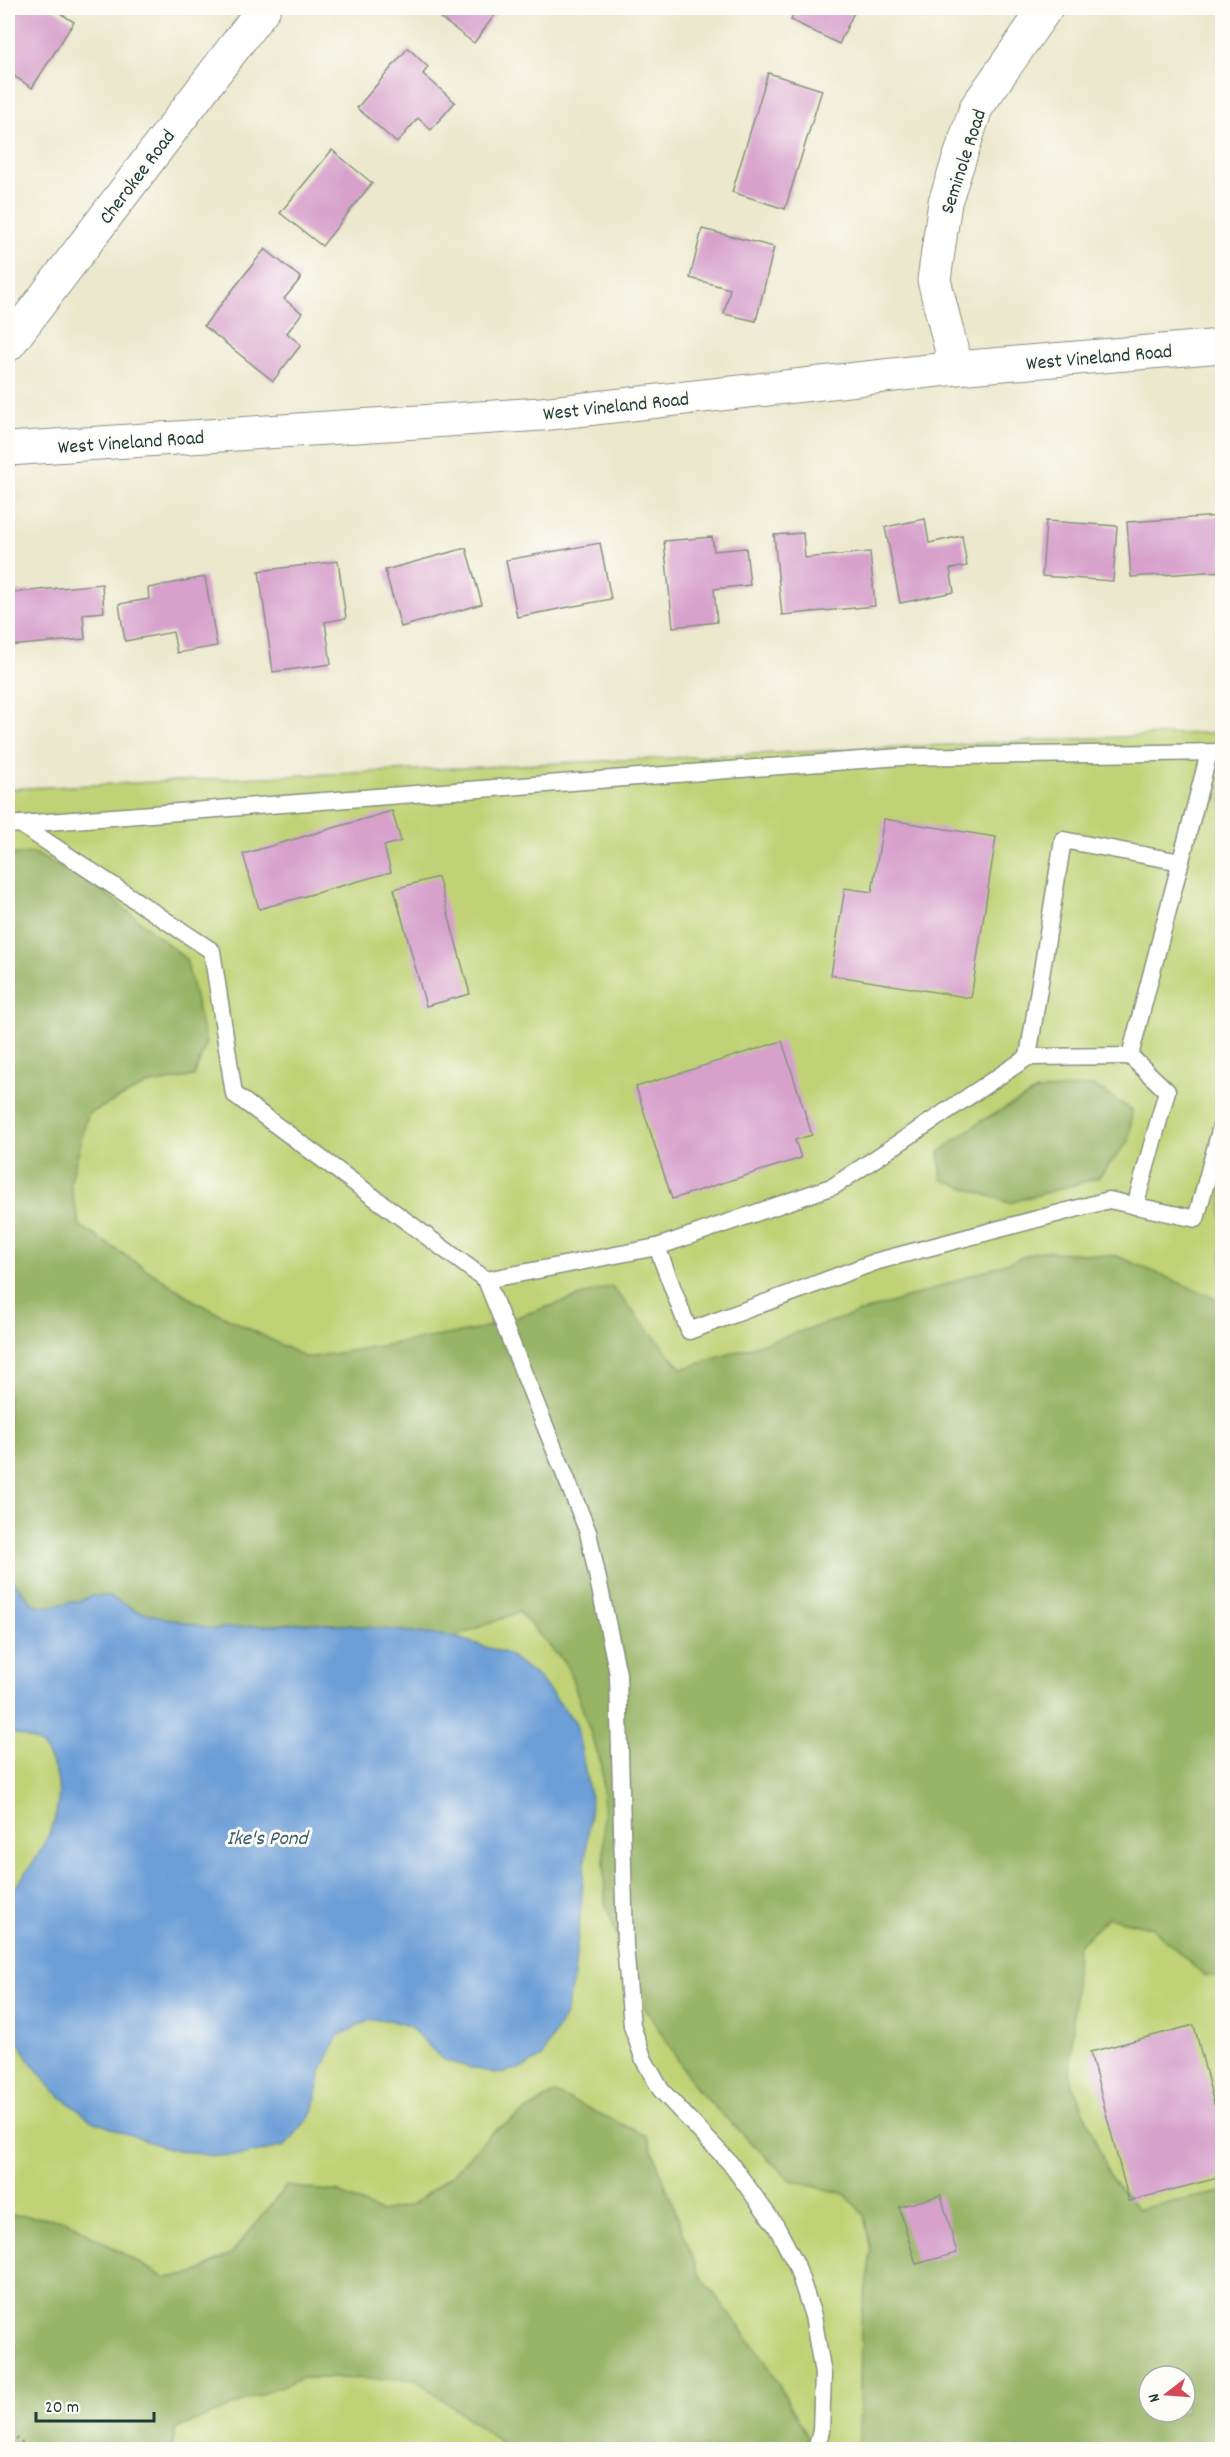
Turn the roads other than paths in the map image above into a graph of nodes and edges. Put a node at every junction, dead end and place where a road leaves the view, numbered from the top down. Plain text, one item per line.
1 (264, 8) edge
2 (1046, 8) edge
3 (8, 345) edge
4 (1222, 346) edge
5 (956, 368) junction
6 (8, 449) edge
7 (1216, 753) edge
8 (14, 824) edge
9 (1181, 862) junction
10 (1130, 1056) junction
11 (1028, 1057) junction
12 (1222, 1123) edge
13 (1135, 1206) junction
14 (657, 1247) junction
15 (486, 1280) junction
16 (816, 2450) edge

1 - 3 street, Cherokee Road
2 - 5 street, Seminole Road
4 - 5 street, West Vineland Road
5 - 6 street, West Vineland Road
7 - 8 lane
7 - 9 lane
8 - 15 lane
9 - 10 lane
9 - 11 lane
10 - 11 lane
10 - 13 lane
11 - 14 lane
12 - 13 lane
13 - 14 lane
14 - 15 lane
15 - 16 lane

